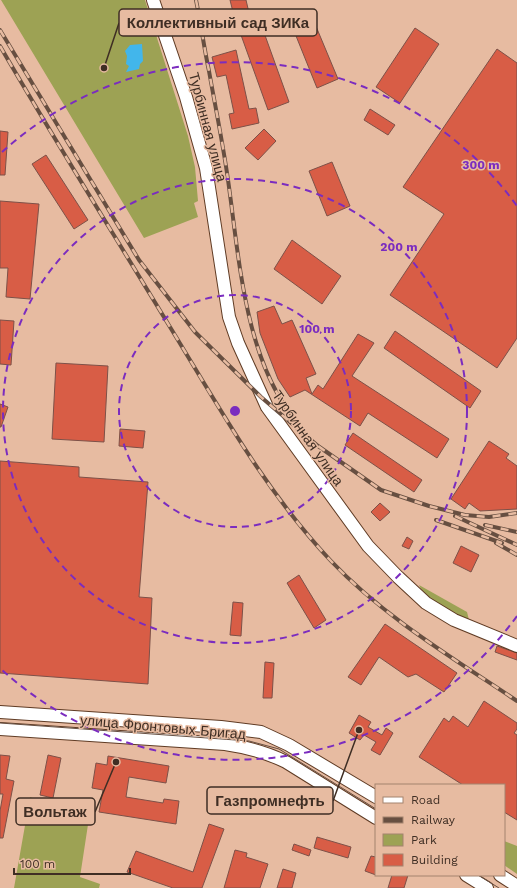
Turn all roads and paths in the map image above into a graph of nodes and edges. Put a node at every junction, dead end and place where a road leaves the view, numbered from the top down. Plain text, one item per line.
1 (153, 0) edge
2 (517, 646) edge
3 (0, 712) edge
4 (0, 729) edge
5 (375, 796) edge
6 (375, 817) edge
7 (468, 876) edge
8 (502, 876) edge
9 (517, 886) edge
10 (487, 888) edge

1 - 2 main road, Турбинная улица
3 - 5 main road, улица Фронтовых Бригад
4 - 6 main road, улица Фронтовых Бригад
7 - 10 main road
8 - 9 main road

